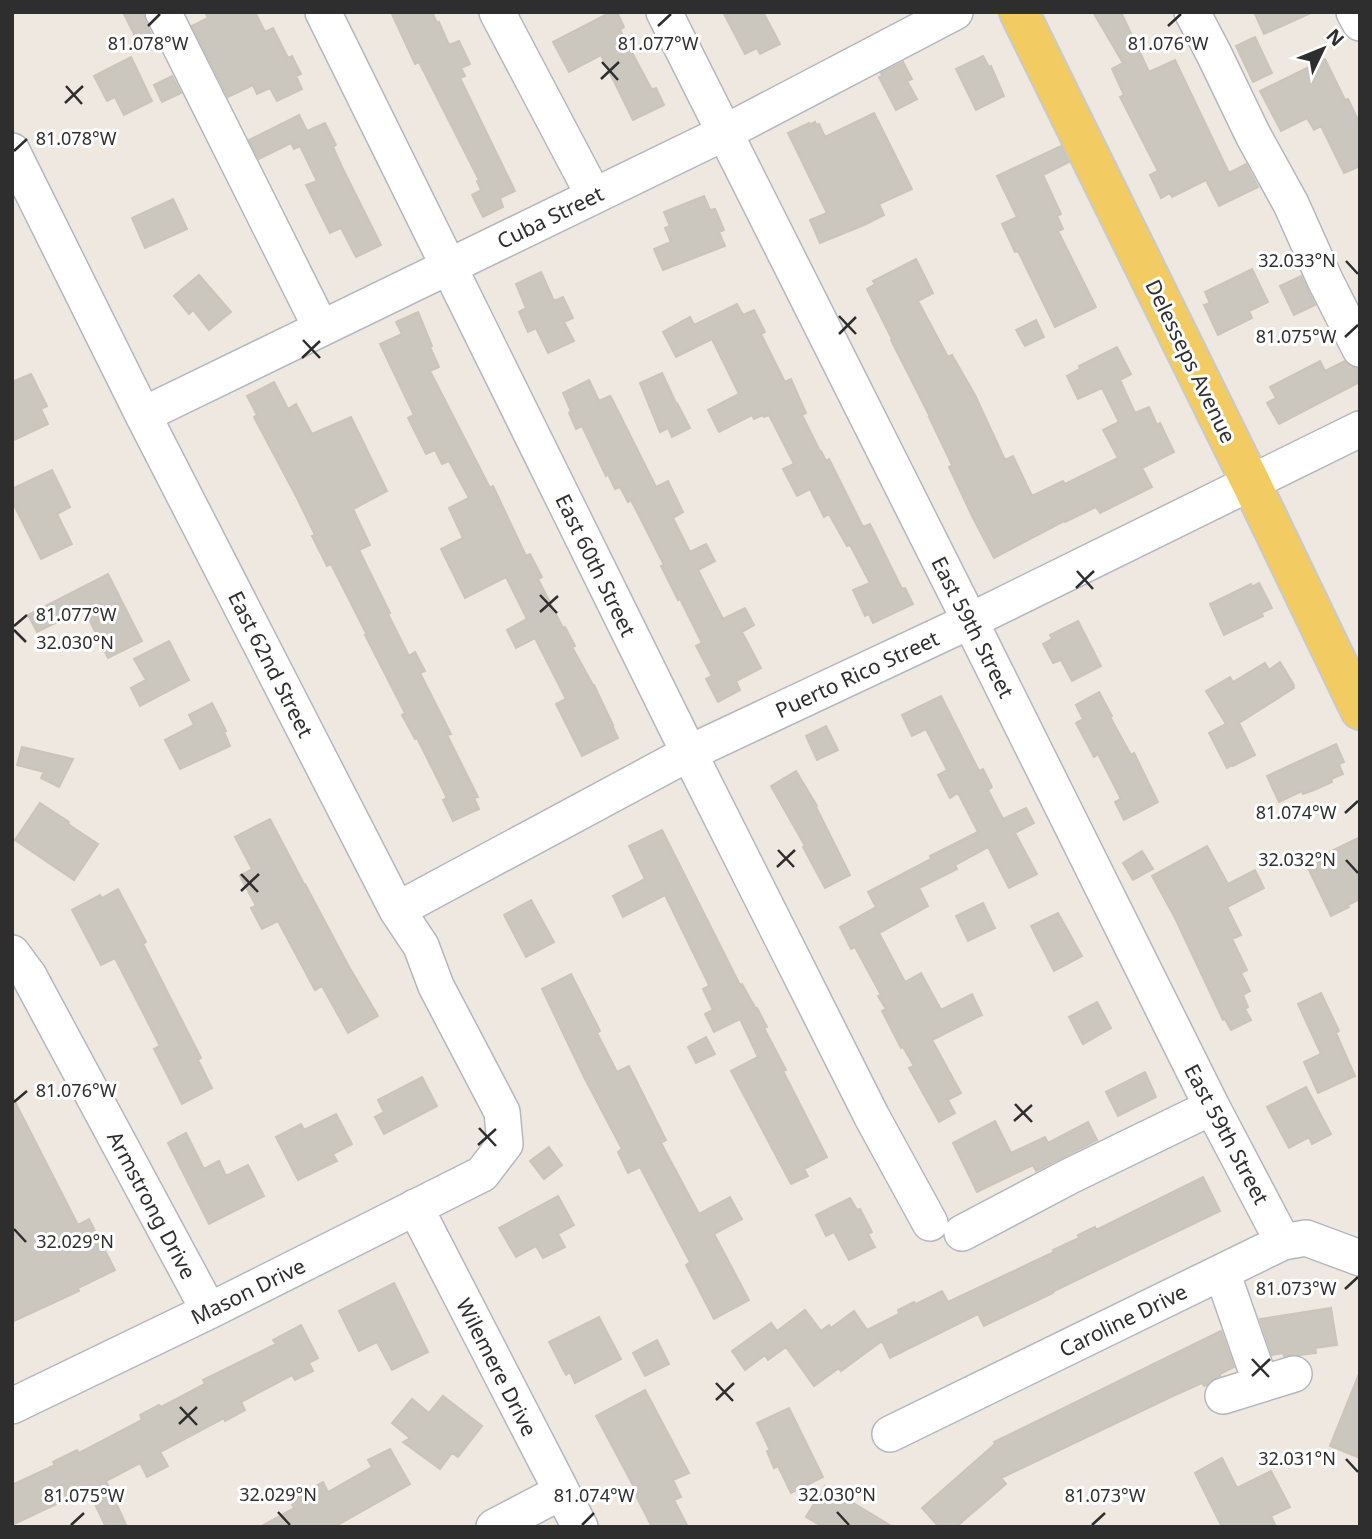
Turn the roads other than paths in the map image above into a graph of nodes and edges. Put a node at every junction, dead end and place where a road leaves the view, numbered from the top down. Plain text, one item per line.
1 (163, 12) edge
2 (323, 12) edge
3 (497, 12) edge
4 (664, 12) edge
5 (955, 12) edge
6 (1019, 12) edge
7 (1192, 12) edge
8 (1354, 12) edge
9 (1360, 23) edge
10 (724, 133) junction
11 (12, 151) edge
12 (594, 196) junction
13 (449, 266) junction
14 (321, 328) junction
15 (1360, 349) edge
16 (143, 415) junction
17 (1360, 429) edge
18 (1251, 484) junction
19 (970, 621) junction
20 (1360, 710) edge
21 (689, 753) junction
22 (397, 910) junction
23 (12, 953) edge
24 (1212, 1108) junction
25 (482, 1174) joint
26 (415, 1208) junction
27 (1283, 1242) junction
28 (1360, 1258) edge
29 (1222, 1272) junction
30 (209, 1311) junction
31 (1294, 1374) dead end
32 (1261, 1384) junction
33 (1223, 1396) dead end
34 (12, 1406) edge
35 (890, 1434) dead end
36 (561, 1492) junction
37 (494, 1527) edge
38 (580, 1527) edge

1 - 14 street
2 - 13 street, East 60th Street
3 - 12 street
4 - 10 street, East 59th Street
5 - 10 street, Cuba Street
6 - 18 main road, Delesseps Avenue
7 - 15 street
8 - 9 street
10 - 12 street, Cuba Street
10 - 19 street, East 59th Street
11 - 16 street, East 62nd Street
12 - 13 street, Cuba Street
13 - 14 street, Cuba Street
13 - 21 street, East 60th Street
14 - 16 street, Cuba Street
16 - 22 street, East 62nd Street
17 - 18 street, Puerto Rico Street
18 - 19 street, Puerto Rico Street
18 - 20 main road, Delesseps Avenue
19 - 21 street, Puerto Rico Street
19 - 24 street, East 59th Street
21 - 22 street, Puerto Rico Street
21 - 24 street, East 60th Street
22 - 25 street, East 62nd Street
23 - 30 street, Armstrong Drive
24 - 27 street, East 59th Street
25 - 26 street, Mason Drive
26 - 30 street, Mason Drive
26 - 36 street, Wilemere Drive
27 - 28 street, Caroline Drive
27 - 29 street, Caroline Drive
29 - 32 street
29 - 35 street, Caroline Drive
30 - 34 street, Mason Drive
31 - 32 street
32 - 33 street
36 - 37 street
36 - 38 street, Wilemere Drive

